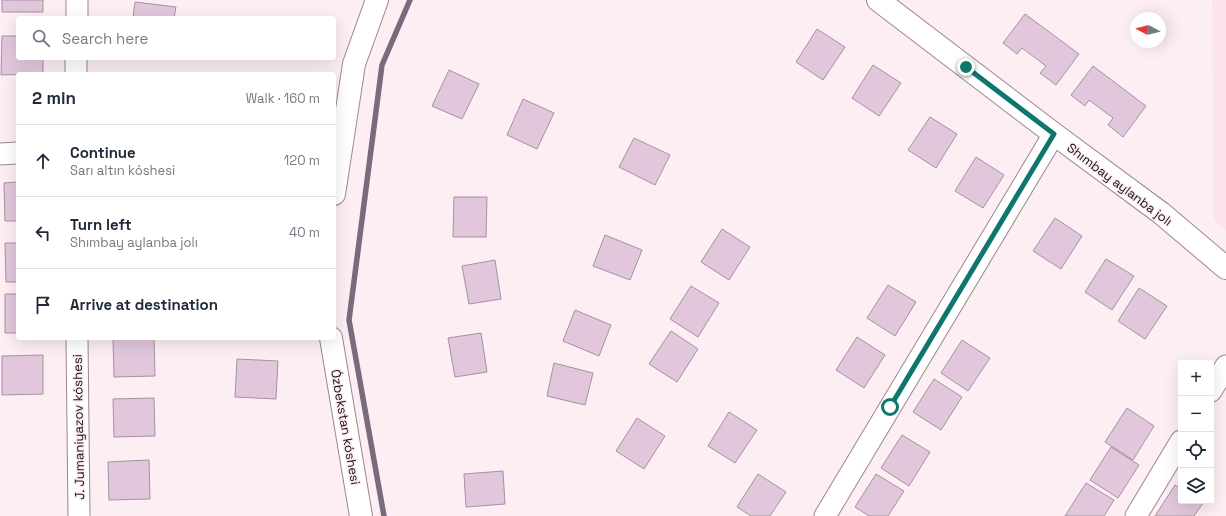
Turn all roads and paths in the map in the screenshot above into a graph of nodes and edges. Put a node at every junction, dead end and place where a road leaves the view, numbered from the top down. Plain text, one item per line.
1 (77, 0) edge
2 (377, 0) edge
3 (878, 0) edge
4 (77, 16) edge
5 (76, 60) edge
6 (76, 72) edge
7 (1054, 134) junction
8 (16, 153) edge
9 (0, 154) edge
10 (336, 181) edge
11 (1226, 268) edge
12 (77, 340) edge
13 (331, 340) edge
14 (1226, 366) edge
15 (1214, 386) edge
16 (1178, 446) edge
17 (79, 516) edge
18 (361, 516) edge
19 (825, 516) edge
20 (1136, 516) edge

1 - 4 street
2 - 10 main road
3 - 7 main road, Shımbay aylanba jolı
5 - 6 street
7 - 11 main road, Shımbay aylanba jolı
7 - 19 street
8 - 9 street
12 - 17 street, J. Jumaniyazov kóshesi
13 - 18 main road, Ózbekstan kóshesi
14 - 15 street
16 - 20 street

